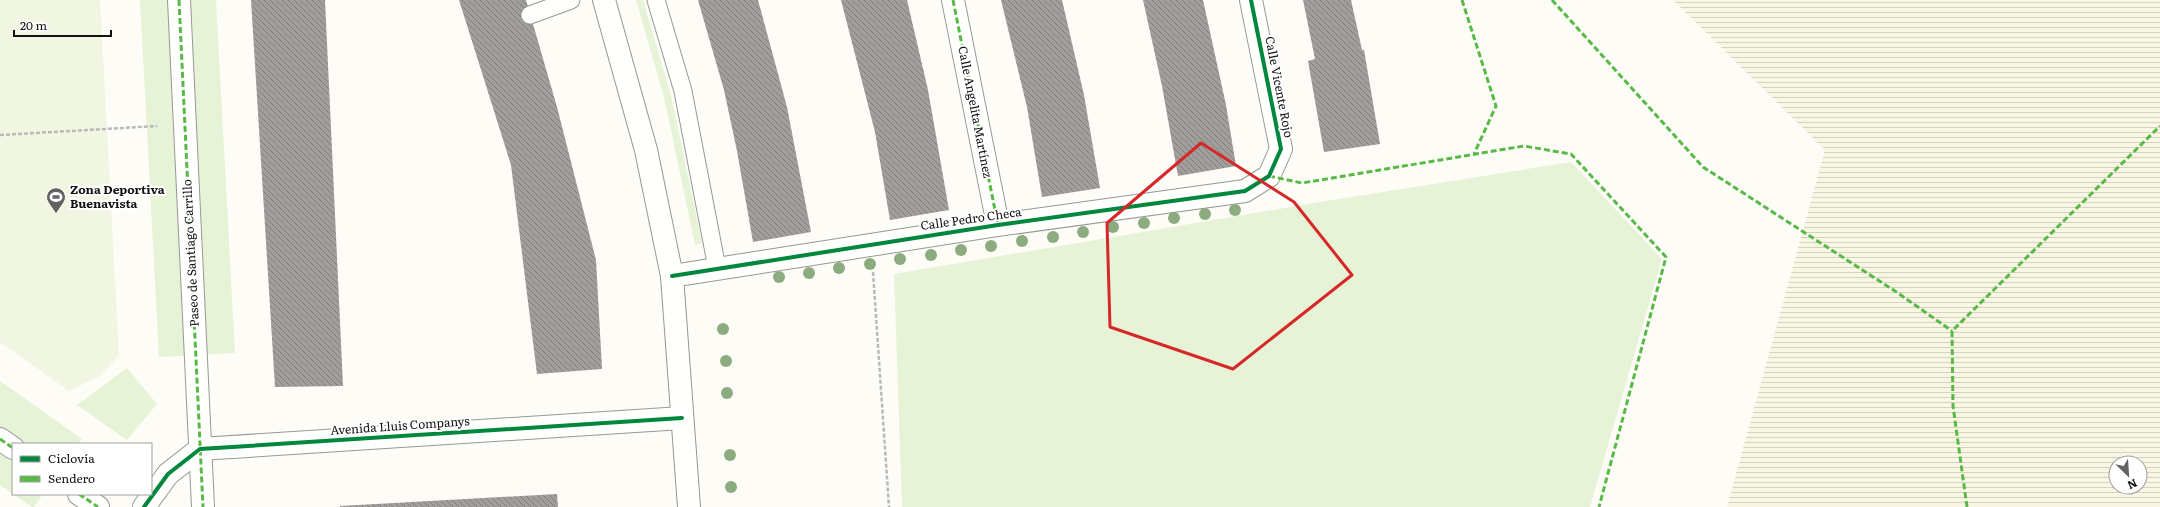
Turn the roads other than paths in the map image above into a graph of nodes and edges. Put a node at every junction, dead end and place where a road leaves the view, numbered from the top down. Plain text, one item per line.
1 (179, 0) edge
2 (571, 0) edge
3 (604, 0) edge
4 (656, 0) edge
5 (953, 0) edge
6 (1251, 0) edge
7 (530, 15) dead end
8 (1270, 176) joint
9 (998, 225) junction
10 (717, 268) junction
11 (672, 276) junction
12 (682, 418) junction
13 (0, 439) edge
14 (12, 447) edge
15 (200, 449) junction
16 (80, 495) edge
17 (98, 507) edge
18 (144, 507) edge
19 (203, 507) edge
20 (689, 507) edge

1 - 15 street, Paseo de Santiago Carrillo
2 - 7 lane
3 - 11 street
4 - 10 lane
5 - 9 street, Calle Angelita Martínez
6 - 8 street, Calle Vicente Rojo
8 - 9 street, Calle Pedro Checa
9 - 10 street, Calle Pedro Checa
10 - 11 street, Calle Pedro Checa
11 - 12 street
12 - 15 street, Avenida Lluis Companys
12 - 20 street
13 - 14 street
15 - 18 street
15 - 19 street, Paseo de Santiago Carrillo
16 - 17 street

